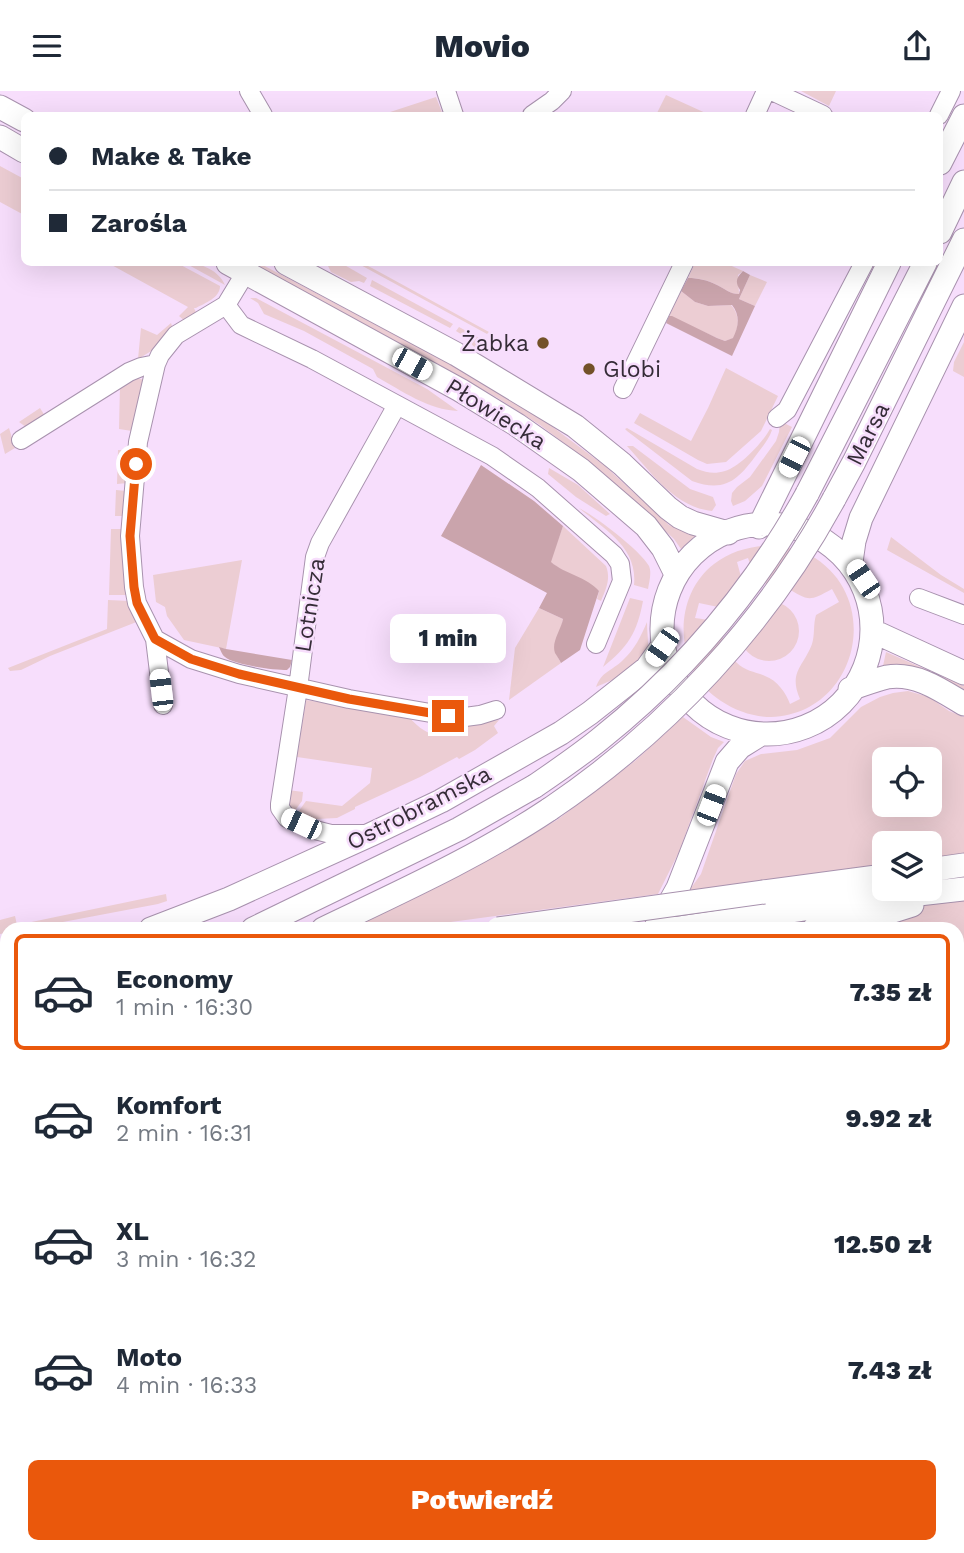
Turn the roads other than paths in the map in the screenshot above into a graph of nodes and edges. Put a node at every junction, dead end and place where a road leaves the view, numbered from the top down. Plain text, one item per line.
1 (249, 91) edge
2 (446, 91) edge
3 (562, 91) edge
4 (769, 91) edge
5 (951, 91) edge
6 (0, 107) edge
7 (261, 112) edge
8 (453, 112) edge
9 (536, 112) edge
10 (757, 112) edge
11 (816, 112) edge
12 (940, 112) edge
13 (964, 115) edge
14 (21, 118) edge
15 (0, 137) edge
16 (21, 149) edge
17 (943, 157) edge
18 (964, 182) edge
19 (943, 226) edge
20 (964, 240) edge
21 (683, 266) edge
22 (862, 266) edge
23 (888, 266) edge
24 (923, 266) edge
25 (237, 267) edge
26 (314, 269) edge
27 (226, 305) junction
28 (964, 306) edge
29 (156, 364) junction
30 (623, 389) dead end
31 (397, 405) junction
32 (777, 418) dead end
33 (21, 440) dead end
34 (759, 527) junction
35 (729, 533) junction
36 (851, 562) junction
37 (676, 574) junction
38 (919, 598) dead end
39 (964, 615) edge
40 (875, 632) junction
41 (155, 639) junction
42 (596, 644) dead end
43 (662, 647) junction
44 (964, 673) edge
45 (298, 688) junction
46 (850, 689) junction
47 (964, 704) edge
48 (163, 705) dead end
49 (496, 710) dead end
50 (761, 734) junction
51 (372, 834) junction
52 (964, 865) edge
53 (942, 868) edge
54 (872, 878) edge
55 (957, 890) edge
56 (169, 922) edge
57 (267, 922) edge
58 (338, 922) edge
59 (549, 922) edge
60 (661, 922) edge
61 (710, 922) edge
62 (849, 922) edge

1 - 7 street
2 - 8 street
3 - 9 street
4 - 10 street
4 - 11 street
5 - 12 street
6 - 14 main road
13 - 17 main road
15 - 16 main road
18 - 19 main road
20 - 58 main road, Marsa, bridge
21 - 30 street
22 - 32 street
23 - 34 main road
24 - 57 main road, Marsa, bridge
25 - 27 street
25 - 37 main road, Płowiecka
26 - 35 main road, Płowiecka
27 - 29 street
27 - 31 street
28 - 36 main road, Marsa
29 - 33 street
29 - 41 street
31 - 42 street
31 - 45 street, Lotnicza
34 - 35 main road
34 - 36 main road
35 - 37 main road
36 - 40 main road
37 - 43 main road
38 - 39 street
40 - 44 main road
40 - 46 main road
41 - 45 street
41 - 48 street
43 - 50 main road
43 - 51 main road, Ostrobramska
45 - 49 street
45 - 51 street, Lotnicza
46 - 47 main road
46 - 50 main road
50 - 60 main road
51 - 56 main road, Ostrobramska
52 - 53 main road
54 - 59 main road, bridge
55 - 61 main road
55 - 62 main road

